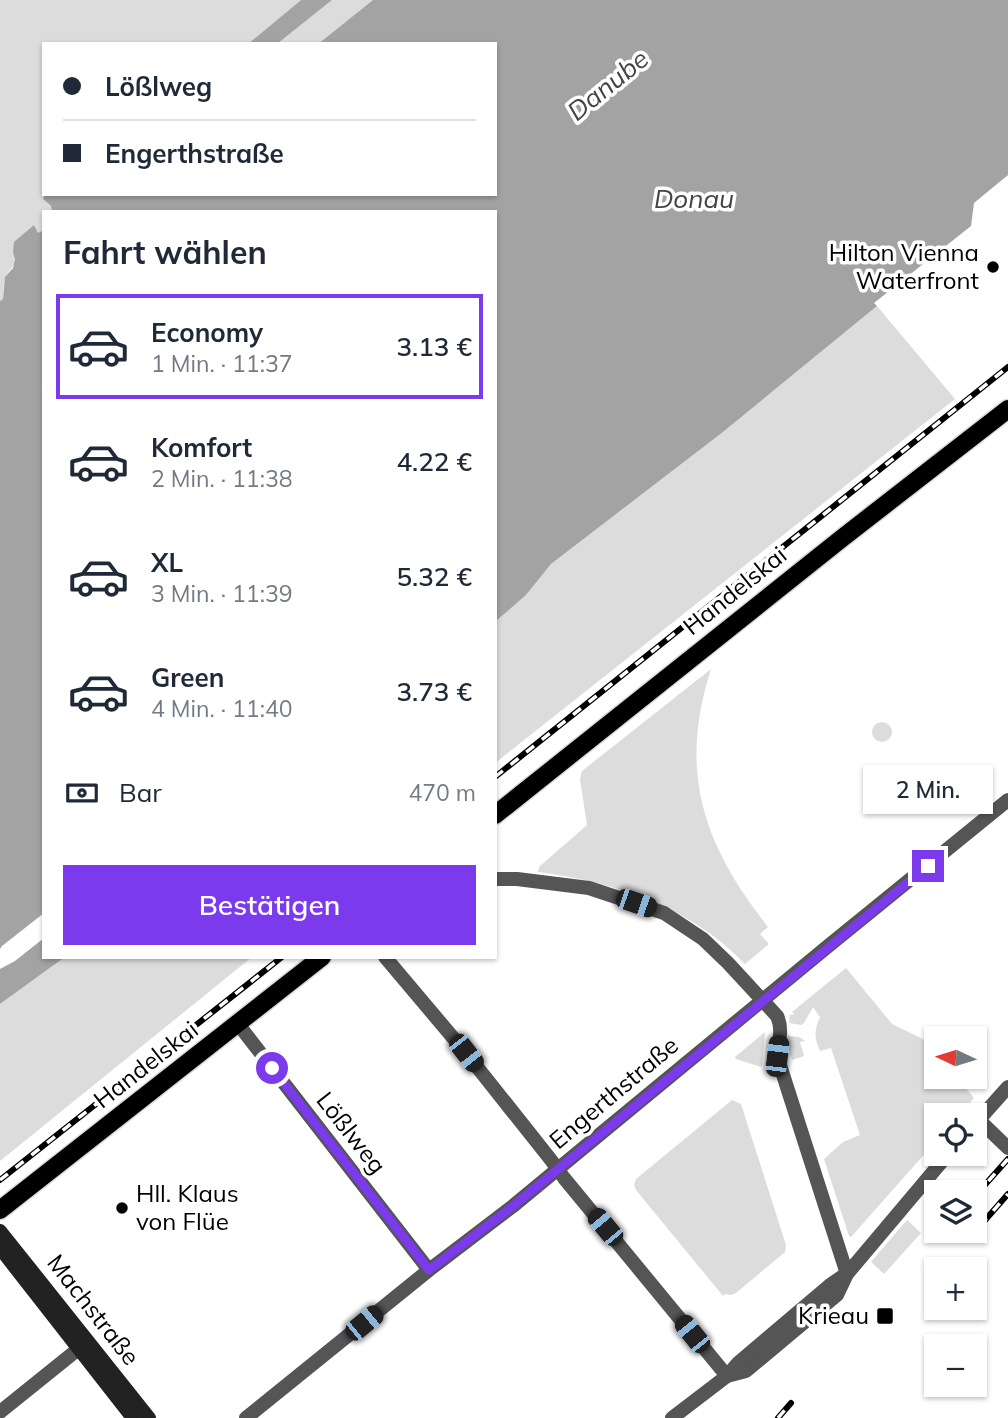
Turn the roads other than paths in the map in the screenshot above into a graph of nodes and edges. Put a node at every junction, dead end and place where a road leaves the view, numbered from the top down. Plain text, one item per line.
1 (1008, 409) edge
2 (1008, 800) edge
3 (497, 813) edge
4 (497, 879) edge
5 (319, 959) edge
6 (387, 959) edge
7 (762, 1001) junction
8 (238, 1024) junction
9 (1008, 1087) edge
10 (987, 1111) edge
11 (987, 1130) edge
12 (1008, 1148) edge
13 (939, 1166) edge
14 (557, 1170) junction
15 (0, 1210) edge
16 (0, 1231) edge
17 (0, 1248) edge
18 (429, 1270) junction
19 (847, 1274) junction
20 (83, 1345) junction
21 (727, 1376) junction
22 (0, 1412) edge
23 (133, 1418) edge
24 (149, 1418) edge
25 (246, 1418) edge
26 (672, 1418) edge

1 - 3 main road, Handelskai
2 - 7 street, Engerthstraße
4 - 7 street
5 - 8 main road, Handelskai
6 - 14 street
7 - 14 street, Engerthstraße
7 - 19 street
8 - 15 main road, Handelskai
8 - 18 street, Lößlweg
9 - 10 street
11 - 12 street
13 - 19 street
14 - 18 street, Engerthstraße
14 - 21 street
16 - 20 main road, Machstraße
17 - 20 main road, Machstraße
18 - 25 street, Engerthstraße
19 - 21 street
20 - 22 street
20 - 23 main road, Machstraße
20 - 24 main road, Machstraße
21 - 26 street

